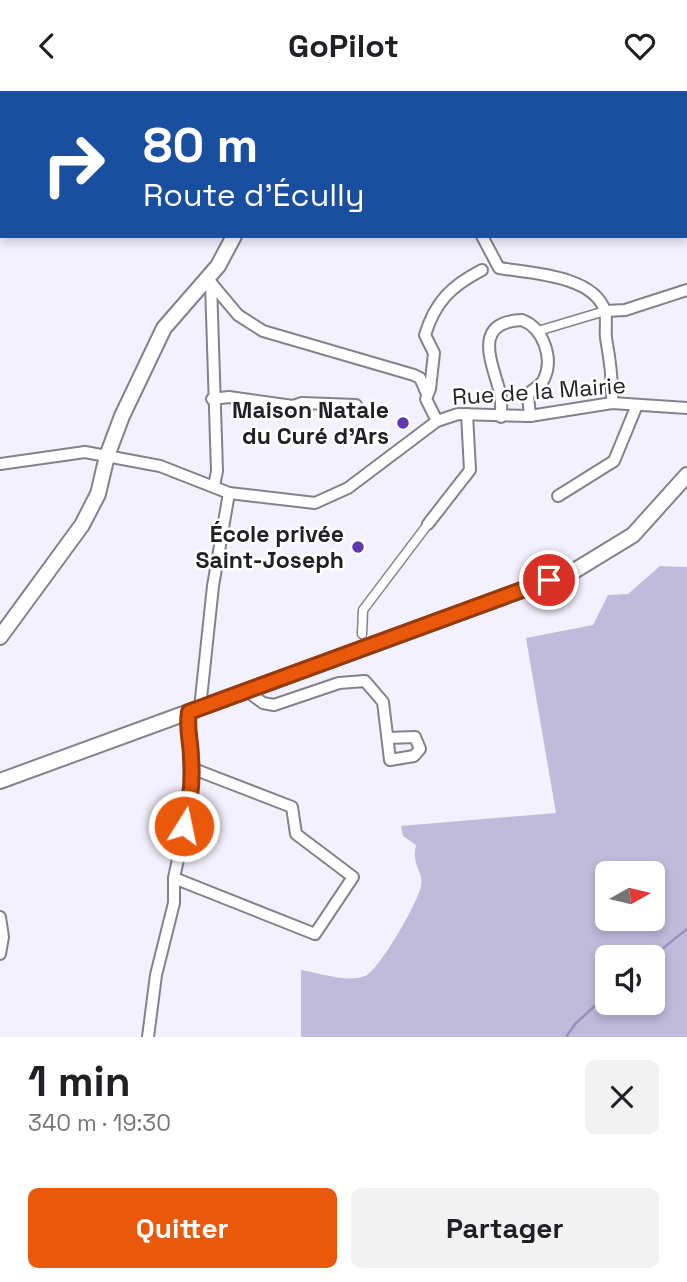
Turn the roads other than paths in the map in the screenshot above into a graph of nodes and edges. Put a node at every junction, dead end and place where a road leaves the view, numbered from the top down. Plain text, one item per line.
1 (233, 238) edge
2 (483, 238) edge
3 (482, 270) dead end
4 (209, 281) junction
5 (687, 290) edge
6 (605, 311) junction
7 (538, 331) junction
8 (428, 394) junction
9 (212, 399) junction
10 (612, 403) junction
11 (356, 405) dead end
12 (637, 405) junction
13 (687, 408) edge
14 (467, 414) junction
15 (530, 416) junction
16 (501, 417) junction
17 (436, 421) junction
18 (107, 456) junction
19 (0, 464) edge
20 (687, 475) edge
21 (214, 486) junction
22 (229, 492) junction
23 (558, 496) dead end
24 (428, 524) joint
25 (362, 634) dead end
26 (0, 637) edge
27 (247, 691) junction
28 (195, 710) junction
29 (388, 738) dead end
30 (191, 768) junction
31 (0, 781) edge
32 (174, 878) junction
33 (0, 917) edge
34 (0, 954) edge
35 (148, 1037) edge

1 - 4 street
2 - 6 street
3 - 8 street
4 - 8 street
4 - 9 street
4 - 18 street
5 - 6 street
6 - 7 street
6 - 10 street
7 - 15 street
7 - 16 street
8 - 17 street
9 - 11 street
9 - 21 street
10 - 12 street, Rue de la Mairie
10 - 15 street, Rue de la Mairie
12 - 13 street, Rue de la Mairie
12 - 23 street
14 - 16 street, Rue de la Mairie
14 - 17 street, Rue de la Mairie
14 - 24 street
15 - 16 street, Rue de la Mairie
17 - 22 street
18 - 19 street
18 - 21 street
18 - 26 street
20 - 27 street
21 - 22 street
22 - 28 street
24 - 25 street
27 - 28 street
27 - 29 street
28 - 30 street
28 - 31 street
30 - 32 street
30 - 32 street
32 - 35 street
33 - 34 street

